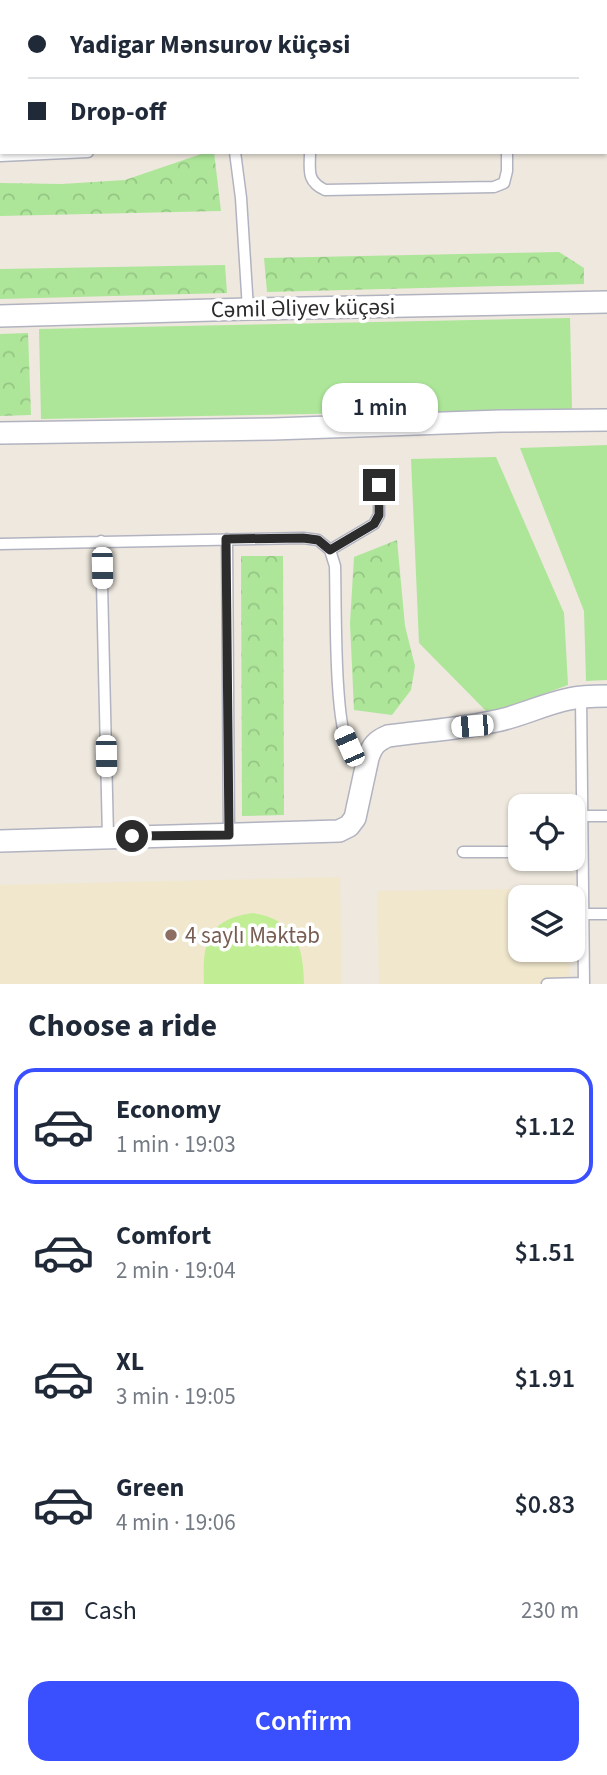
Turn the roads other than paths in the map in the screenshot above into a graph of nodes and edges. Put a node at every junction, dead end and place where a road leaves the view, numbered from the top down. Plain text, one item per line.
1 (44, 154) edge
2 (234, 154) edge
3 (310, 154) edge
4 (507, 154) edge
5 (0, 156) edge
6 (607, 302) edge
7 (248, 309) junction
8 (0, 316) edge
9 (607, 420) edge
10 (0, 433) edge
11 (379, 485) dead end
12 (226, 539) junction
13 (101, 541) junction
14 (0, 544) edge
15 (330, 550) junction
16 (581, 696) junction
17 (607, 696) edge
18 (368, 758) junction
19 (582, 794) edge
20 (585, 816) edge
21 (607, 816) edge
22 (229, 835) junction
23 (108, 837) junction
24 (0, 841) edge
25 (463, 852) dead end
26 (508, 852) edge
27 (585, 914) edge
28 (607, 914) edge
29 (584, 962) edge
30 (584, 983) edge
31 (547, 984) edge

1 - 5 lane
2 - 7 lane
3 - 4 lane
6 - 7 street, Cəmil Əliyev küçəsi
7 - 8 street, Cəmil Əliyev küçəsi
9 - 10 street
11 - 15 lane
12 - 13 lane
12 - 15 lane
12 - 22 lane
13 - 14 lane
13 - 23 lane
15 - 18 lane
16 - 17 street
16 - 18 street
16 - 19 lane
18 - 22 street
20 - 21 lane
22 - 23 street
23 - 24 street
25 - 26 lane
27 - 28 lane
29 - 30 lane
30 - 31 lane

